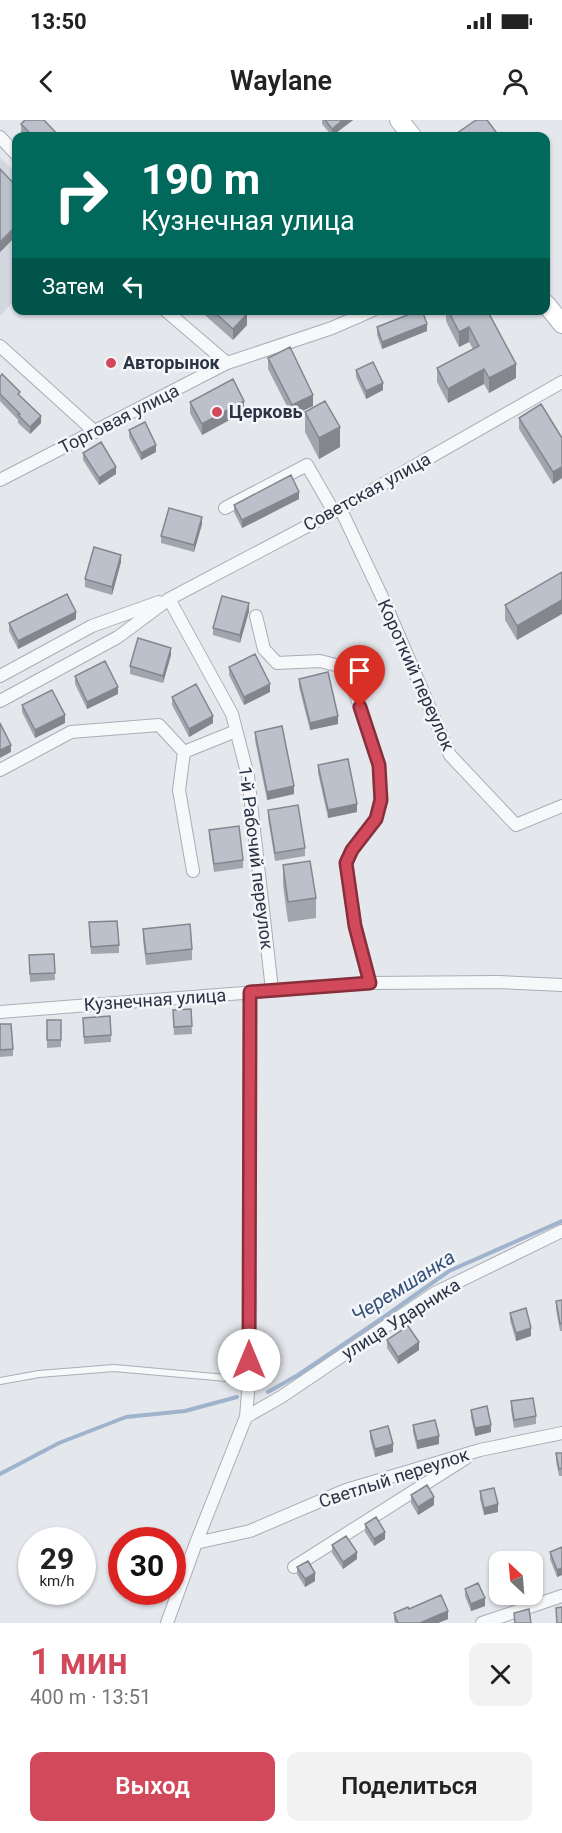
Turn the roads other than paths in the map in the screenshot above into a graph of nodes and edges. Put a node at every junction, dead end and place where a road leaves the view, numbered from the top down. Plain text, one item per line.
1 (399, 120) edge
2 (409, 132) edge
3 (0, 136) edge
4 (12, 150) edge
5 (550, 309) edge
6 (171, 315) edge
7 (362, 315) edge
8 (562, 324) edge
9 (0, 346) edge
10 (227, 363) junction
11 (562, 382) edge
12 (95, 432) junction
13 (0, 480) edge
14 (225, 508) dead end
15 (337, 510) junction
16 (169, 599) junction
17 (256, 616) dead end
18 (0, 676) edge
19 (0, 701) edge
20 (236, 731) junction
21 (184, 752) junction
22 (0, 770) edge
23 (562, 806) edge
24 (193, 871) dead end
25 (370, 983) junction
26 (562, 985) edge
27 (272, 990) junction
28 (250, 992) junction
29 (0, 1011) edge
30 (562, 1231) edge
31 (249, 1380) junction
32 (0, 1381) edge
33 (246, 1417) junction
34 (562, 1433) edge
35 (480, 1450) junction
36 (196, 1543) junction
37 (294, 1567) dead end
38 (562, 1596) edge
39 (168, 1623) edge
40 (483, 1623) edge

1 - 2 main road
3 - 4 street
5 - 8 main road
6 - 10 street
7 - 10 street, Торговая улица
9 - 12 street
10 - 12 street, Торговая улица
11 - 15 street, Советская улица
12 - 13 street, Торговая улица
14 - 15 street, Короткий переулок
15 - 16 street, Советская улица
15 - 23 street, Короткий переулок
16 - 18 street, Советская улица
16 - 19 street, Советская улица
16 - 20 street, 1-й Рабочий переулок
17 - 25 street
20 - 21 street
20 - 27 street, 1-й Рабочий переулок
21 - 22 street
21 - 24 street
25 - 26 street, Кузнечная улица
25 - 27 street, Кузнечная улица
27 - 28 street, Кузнечная улица
28 - 29 street, Кузнечная улица
28 - 31 street
30 - 33 street, улица Ударника
31 - 32 lane
31 - 33 street
33 - 36 street
34 - 35 street, Светлый переулок
35 - 36 street, Светлый переулок
35 - 37 street
36 - 39 street
38 - 40 street

